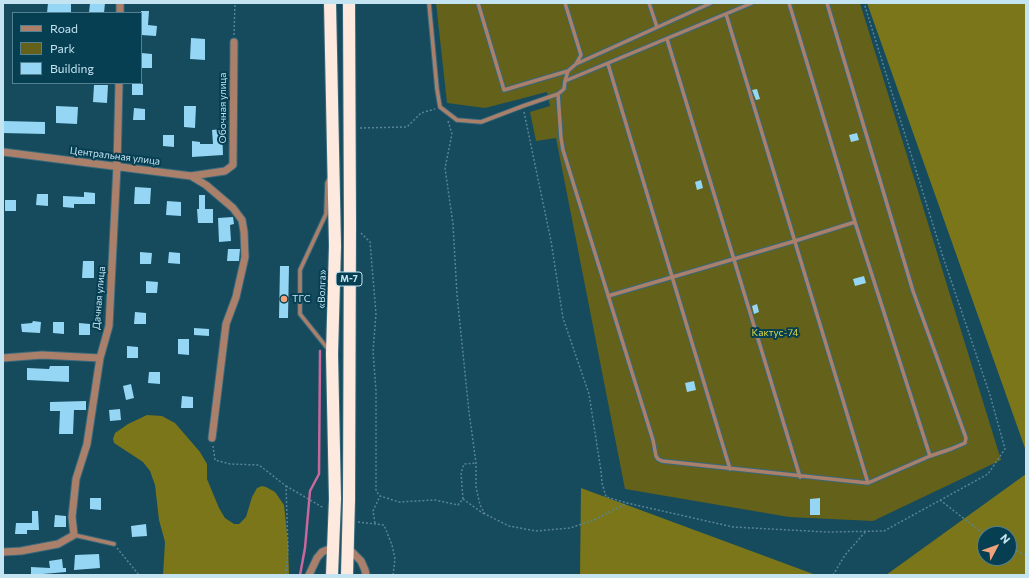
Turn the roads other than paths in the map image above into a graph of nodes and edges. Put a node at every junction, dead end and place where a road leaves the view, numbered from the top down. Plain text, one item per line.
1 (330, 3) edge
2 (349, 3) edge
3 (429, 3) edge
4 (478, 3) edge
5 (565, 3) edge
6 (649, 3) edge
7 (711, 3) edge
8 (752, 3) edge
9 (789, 3) edge
10 (828, 3) edge
11 (726, 14) junction
12 (657, 27) junction
13 (667, 39) junction
14 (234, 42) road end
15 (576, 64) junction
16 (608, 64) junction
17 (568, 71) junction
18 (565, 81) junction
19 (119, 84) edge
20 (558, 94) junction
21 (3, 152) edge
22 (117, 166) junction
23 (333, 166) junction
24 (225, 171) joint
25 (191, 176) junction
26 (855, 222) junction
27 (795, 241) junction
28 (735, 259) junction
29 (672, 277) junction
30 (608, 296) junction
31 (332, 354) junction
32 (3, 358) edge
33 (100, 358) junction
34 (212, 438) road end
35 (930, 456) junction
36 (730, 469) junction
37 (800, 477) junction
38 (868, 483) junction
39 (74, 535) junction
40 (114, 544) road end
41 (334, 547) junction
42 (348, 548) junction
43 (3, 552) edge
44 (309, 575) edge
45 (332, 575) edge
46 (346, 575) edge
47 (366, 575) edge

1 - 23 highway, «Волга» / М-7
2 - 42 highway, М-7
3 - 20 lane
4 - 17 lane
5 - 15 lane
6 - 12 lane
7 - 12 lane
8 - 11 lane
9 - 26 lane
10 - 35 lane
11 - 13 lane
11 - 27 lane
12 - 15 lane
13 - 16 lane
13 - 28 lane
14 - 24 street, Обочная улица
15 - 17 lane
16 - 18 lane
16 - 29 lane
17 - 18 lane
18 - 20 lane
19 - 22 street, Дачная улица
20 - 30 lane
21 - 22 street, Центральная улица
22 - 25 street, Центральная улица
22 - 33 street, Дачная улица
23 - 31 highway, «Волга» / М-7
23 - 31 lane
24 - 25 street, Центральная улица
25 - 34 street
26 - 27 lane
26 - 35 lane
27 - 28 lane
27 - 38 lane
28 - 29 lane
28 - 37 lane
29 - 30 lane
29 - 36 lane
30 - 36 lane
31 - 41 highway, «Волга» / М-7
32 - 33 street
33 - 39 street, Дачная улица
35 - 38 lane
36 - 37 lane
37 - 38 lane
39 - 40 lane
39 - 43 street
41 - 44 street
41 - 45 highway, «Волга» / М-7
42 - 46 highway, М-7
42 - 47 street

